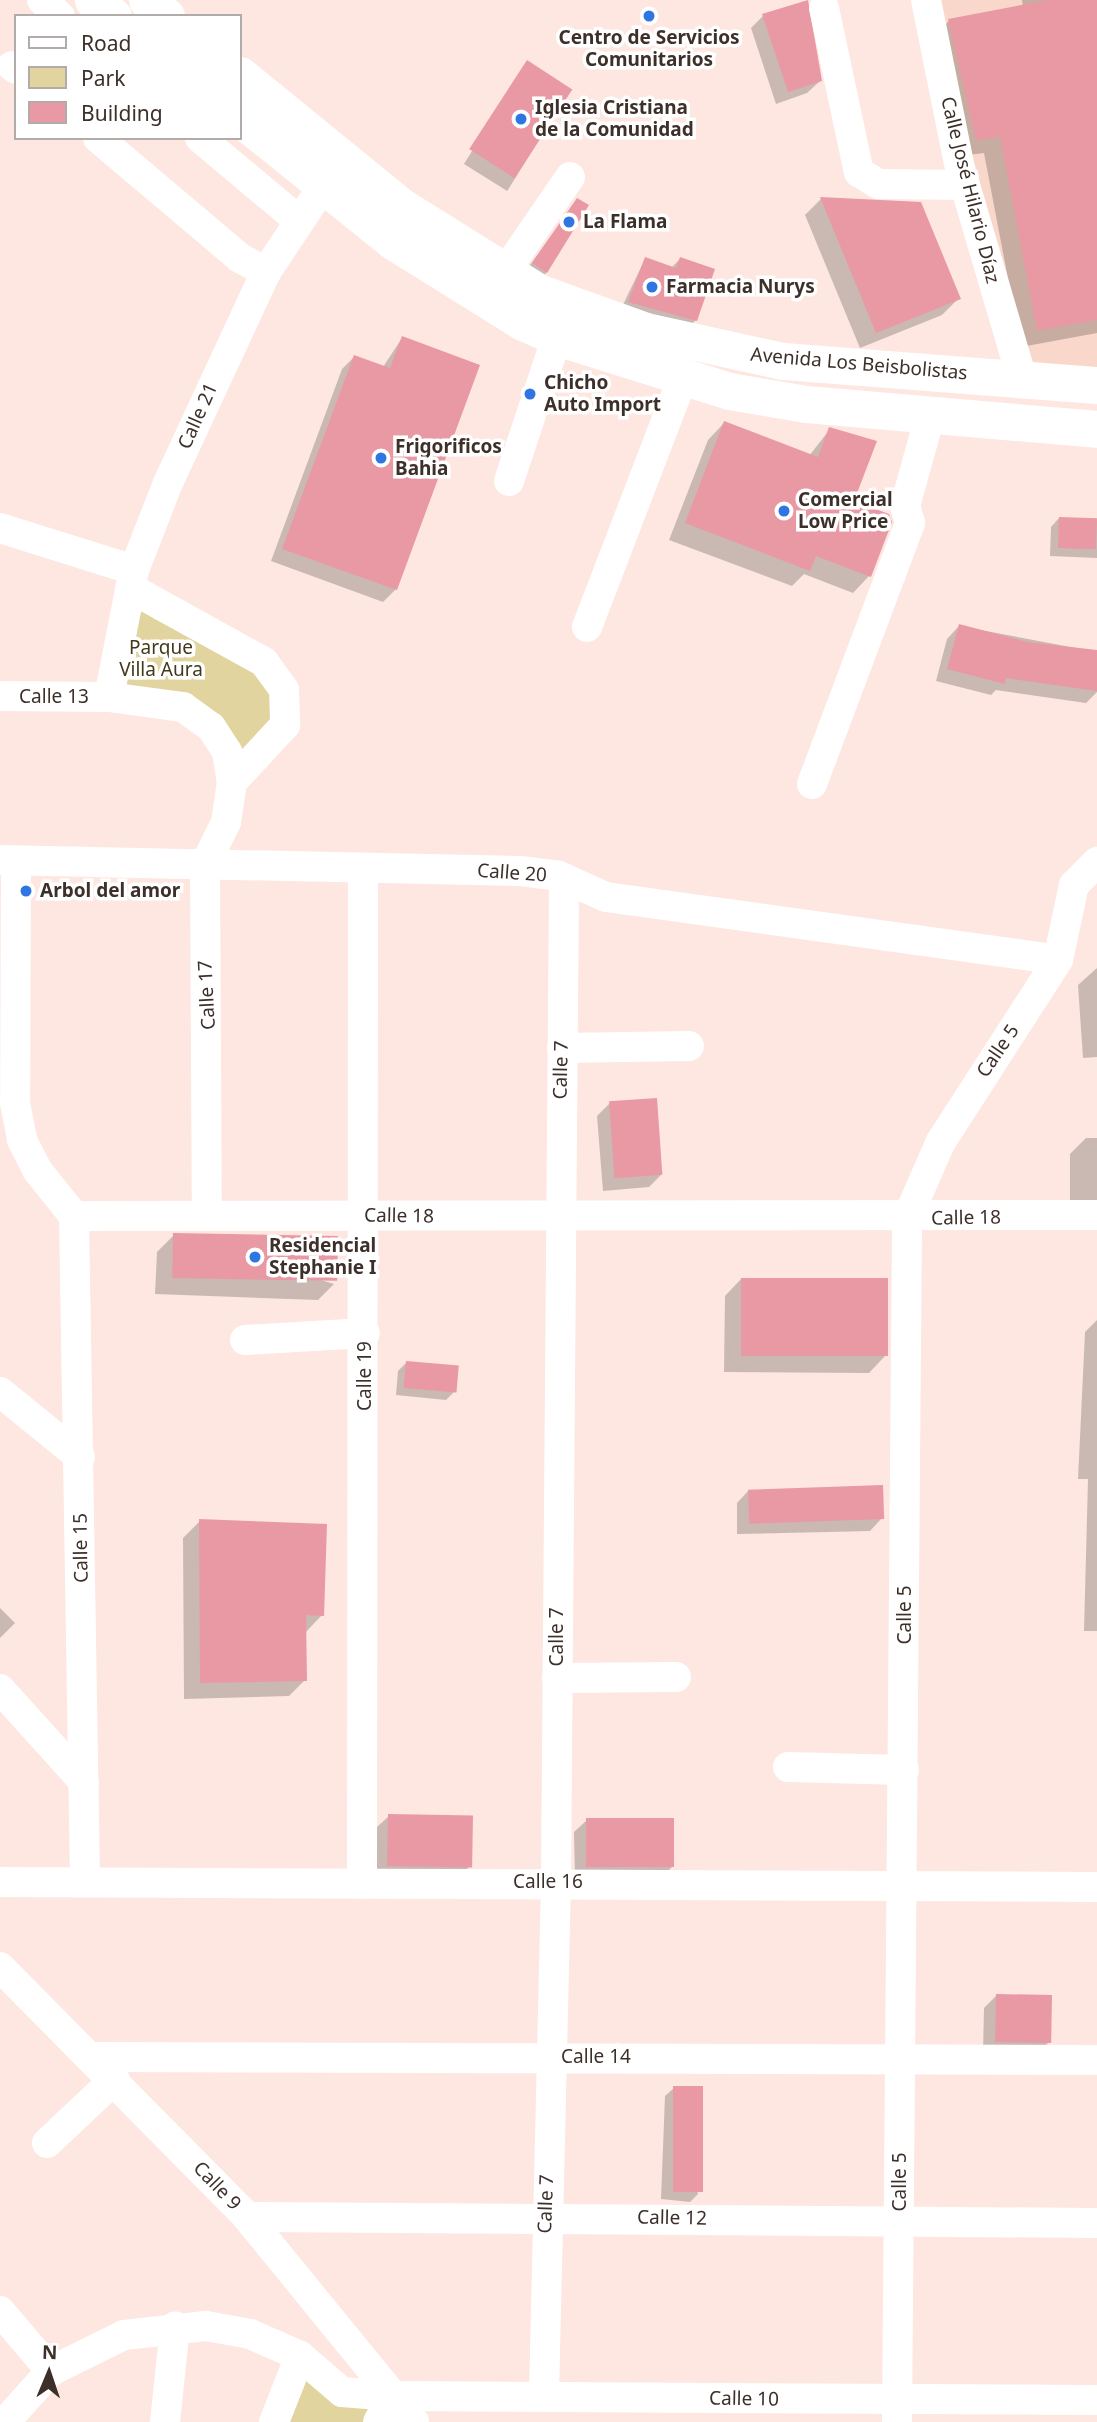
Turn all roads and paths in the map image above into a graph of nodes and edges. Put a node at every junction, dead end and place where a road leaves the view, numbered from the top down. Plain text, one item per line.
1 (42, 0) edge
2 (93, 0) edge
3 (147, 0) edge
4 (926, 0) edge
5 (824, 8) dead end
6 (58, 14) edge
7 (110, 14) edge
8 (164, 14) edge
9 (242, 77) edge
10 (242, 119) edge
11 (100, 140) edge
12 (202, 140) edge
13 (333, 171) junction
14 (570, 177) dead end
15 (965, 185) junction
16 (297, 219) junction
17 (265, 272) junction
18 (505, 272) junction
19 (557, 337) junction
20 (683, 377) junction
21 (1022, 379) junction
22 (1097, 385) edge
23 (930, 416) junction
24 (1097, 429) edge
25 (509, 481) dead end
26 (0, 528) edge
27 (132, 579) junction
28 (587, 627) dead end
29 (0, 696) edge
30 (109, 697) junction
31 (232, 782) junction
32 (812, 784) dead end
33 (8, 861) edge
34 (1097, 862) edge
35 (205, 865) junction
36 (363, 868) junction
37 (564, 879) junction
38 (1058, 960) junction
39 (689, 1046) dead end
40 (562, 1048) junction
41 (207, 1212) junction
42 (1097, 1215) edge
43 (74, 1216) junction
44 (366, 1216) junction
45 (559, 1219) junction
46 (907, 1219) junction
47 (365, 1333) junction
48 (245, 1340) dead end
49 (0, 1392) edge
50 (80, 1457) junction
51 (557, 1678) junction
52 (676, 1678) dead end
53 (0, 1689) edge
54 (788, 1767) dead end
55 (904, 1770) junction
56 (84, 1782) junction
57 (85, 1881) junction
58 (556, 1881) junction
59 (0, 1882) edge
60 (362, 1884) junction
61 (903, 1885) junction
62 (1097, 1887) edge
63 (0, 1967) edge
64 (95, 2057) junction
65 (551, 2057) junction
66 (901, 2058) junction
67 (1097, 2060) edge
68 (116, 2079) junction
69 (47, 2143) dead end
70 (545, 2216) junction
71 (247, 2217) junction
72 (900, 2222) junction
73 (1097, 2223) edge
74 (0, 2311) edge
75 (175, 2327) junction
76 (300, 2356) junction
77 (51, 2371) junction
78 (544, 2395) junction
79 (392, 2396) junction
80 (1097, 2400) edge
81 (897, 2412) edge
82 (5, 2422) edge
83 (165, 2422) edge
84 (274, 2422) edge
85 (378, 2422) edge
86 (414, 2422) edge

1 - 6 street
2 - 7 main road
3 - 8 main road
4 - 15 street, Calle José Hilario Díaz
5 - 15 street
9 - 13 main road, Avenida Los Beisbolistas
10 - 13 main road, Avenida Los Beisbolistas
11 - 17 street
12 - 16 street
13 - 16 street, Calle 21
13 - 18 main road, Avenida Los Beisbolistas
13 - 19 main road, Avenida Los Beisbolistas
14 - 18 street
15 - 21 street, Calle José Hilario Díaz
16 - 17 street, Calle 21
17 - 27 street, Calle 21
18 - 21 main road, Avenida Los Beisbolistas
19 - 20 main road, Avenida Los Beisbolistas
19 - 25 street
20 - 23 main road, Avenida Los Beisbolistas
20 - 28 street
21 - 22 main road, Avenida Los Beisbolistas
23 - 24 main road, Avenida Los Beisbolistas
23 - 32 street
26 - 27 street
27 - 30 street, Calle 21
27 - 31 street
29 - 30 street, Calle 13
30 - 31 street, Calle 17
31 - 35 street, Calle 17
33 - 35 street, Calle 20
33 - 43 street
34 - 38 street, Calle 5
35 - 36 street, Calle 20
35 - 41 street, Calle 17
36 - 37 street, Calle 20
36 - 44 street, Calle 19
37 - 38 street, Calle 20
37 - 40 street, Calle 7
38 - 46 street, Calle 5
39 - 40 street
40 - 45 street, Calle 7
41 - 43 street, Calle 18
41 - 44 street, Calle 18
42 - 46 street, Calle 18
43 - 50 street, Calle 15
44 - 45 street, Calle 18
44 - 47 street, Calle 19
45 - 46 street, Calle 18
45 - 51 street, Calle 7
46 - 55 street, Calle 5
47 - 48 street
47 - 60 street, Calle 19
49 - 50 street
50 - 56 street, Calle 15
51 - 52 street
51 - 58 street, Calle 7
53 - 56 street
54 - 55 street
55 - 61 street, Calle 5
56 - 57 street, Calle 15
57 - 59 street, Calle 16
57 - 60 street, Calle 16
58 - 60 street, Calle 16
58 - 61 street, Calle 16
58 - 65 street, Calle 7
61 - 62 street, Calle 16
61 - 66 street, Calle 5
63 - 64 street, Calle 9
64 - 65 street, Calle 14
64 - 68 street, Calle 9
65 - 66 street, Calle 14
65 - 70 street, Calle 7
66 - 67 street, Calle 14
66 - 72 street, Calle 5
68 - 69 street
68 - 71 street, Calle 9
70 - 71 street, Calle 12
70 - 72 street, Calle 12
70 - 78 street, Calle 7
71 - 79 street, Calle 9
72 - 73 street, Calle 12
72 - 81 street, Calle 5
74 - 77 street
75 - 76 street, Calle 10
75 - 77 street, Calle 10
75 - 83 street
76 - 79 street, Calle 10
76 - 84 street
77 - 82 street
78 - 79 street, Calle 10
78 - 81 street, Calle 10
79 - 85 street
79 - 86 street, Calle 9
80 - 81 street, Calle 10

